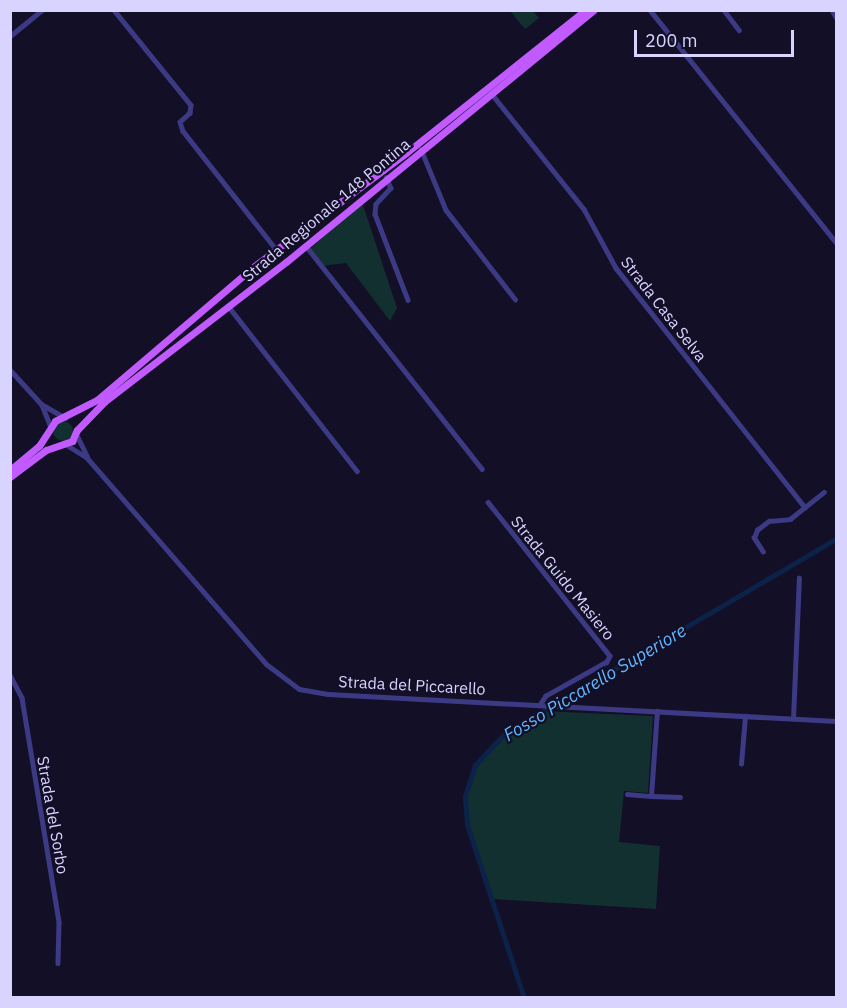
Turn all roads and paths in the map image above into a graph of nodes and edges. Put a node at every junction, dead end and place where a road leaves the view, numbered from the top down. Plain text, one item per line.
1 (42, 10) edge
2 (114, 10) edge
3 (585, 10) edge
4 (594, 10) edge
5 (650, 10) edge
6 (724, 10) edge
7 (832, 10) edge
8 (837, 17) edge
9 (739, 30) dead end
10 (10, 36) edge
11 (491, 93) junction
12 (421, 149) junction
13 (386, 177) junction
14 (837, 242) edge
15 (306, 246) junction
16 (276, 249) junction
17 (514, 298) dead end
18 (408, 300) dead end
19 (229, 307) junction
20 (10, 370) edge
21 (41, 404) junction
22 (66, 418) junction
23 (51, 430) junction
24 (76, 432) junction
25 (62, 444) junction
26 (87, 458) junction
27 (482, 469) dead end
28 (10, 470) edge
29 (357, 471) dead end
30 (10, 477) edge
31 (824, 492) dead end
32 (488, 502) dead end
33 (805, 507) junction
34 (763, 552) dead end
35 (799, 578) dead end
36 (10, 675) edge
37 (540, 705) junction
38 (657, 711) junction
39 (746, 716) junction
40 (793, 719) junction
41 (837, 721) edge
42 (741, 764) dead end
43 (627, 794) dead end
44 (651, 796) junction
45 (680, 797) dead end
46 (58, 963) dead end

1 - 10 street
2 - 16 street
3 - 16 main road, Strada Regionale 148 Pontina
4 - 11 main road, Strada Regionale 148 Pontina
5 - 14 street
6 - 9 street
7 - 8 street
11 - 12 main road, Strada Regionale 148 Pontina
11 - 33 street, Strada Casa Selva
12 - 13 main road, Strada Regionale 148 Pontina
12 - 17 street
13 - 15 main road, Strada Regionale 148 Pontina
13 - 18 street
15 - 19 main road, Strada Regionale 148 Pontina
15 - 27 street
16 - 22 main road, Strada Regionale 148 Pontina
19 - 24 main road, Strada Regionale 148 Pontina
19 - 29 street
20 - 21 street
21 - 22 street
21 - 23 street
22 - 23 main road, Strada Regionale 148 Pontina
22 - 24 main road
23 - 25 main road
23 - 28 main road, Strada Regionale 148 Pontina
24 - 25 main road, Strada Regionale 148 Pontina
24 - 26 street, Strada del Piccarello
25 - 26 street, Strada del Piccarello
25 - 30 main road, Strada Regionale 148 Pontina
26 - 37 street, Strada del Piccarello
31 - 33 street
32 - 37 street, Strada Guido Masiero
33 - 34 street
35 - 40 street
36 - 46 street, Strada del Sorbo
37 - 38 street, Strada del Piccarello
38 - 39 street, Strada del Piccarello
38 - 44 street
39 - 40 street, Strada del Piccarello
39 - 42 street
40 - 41 street, Strada del Piccarello
43 - 44 street
44 - 45 street

